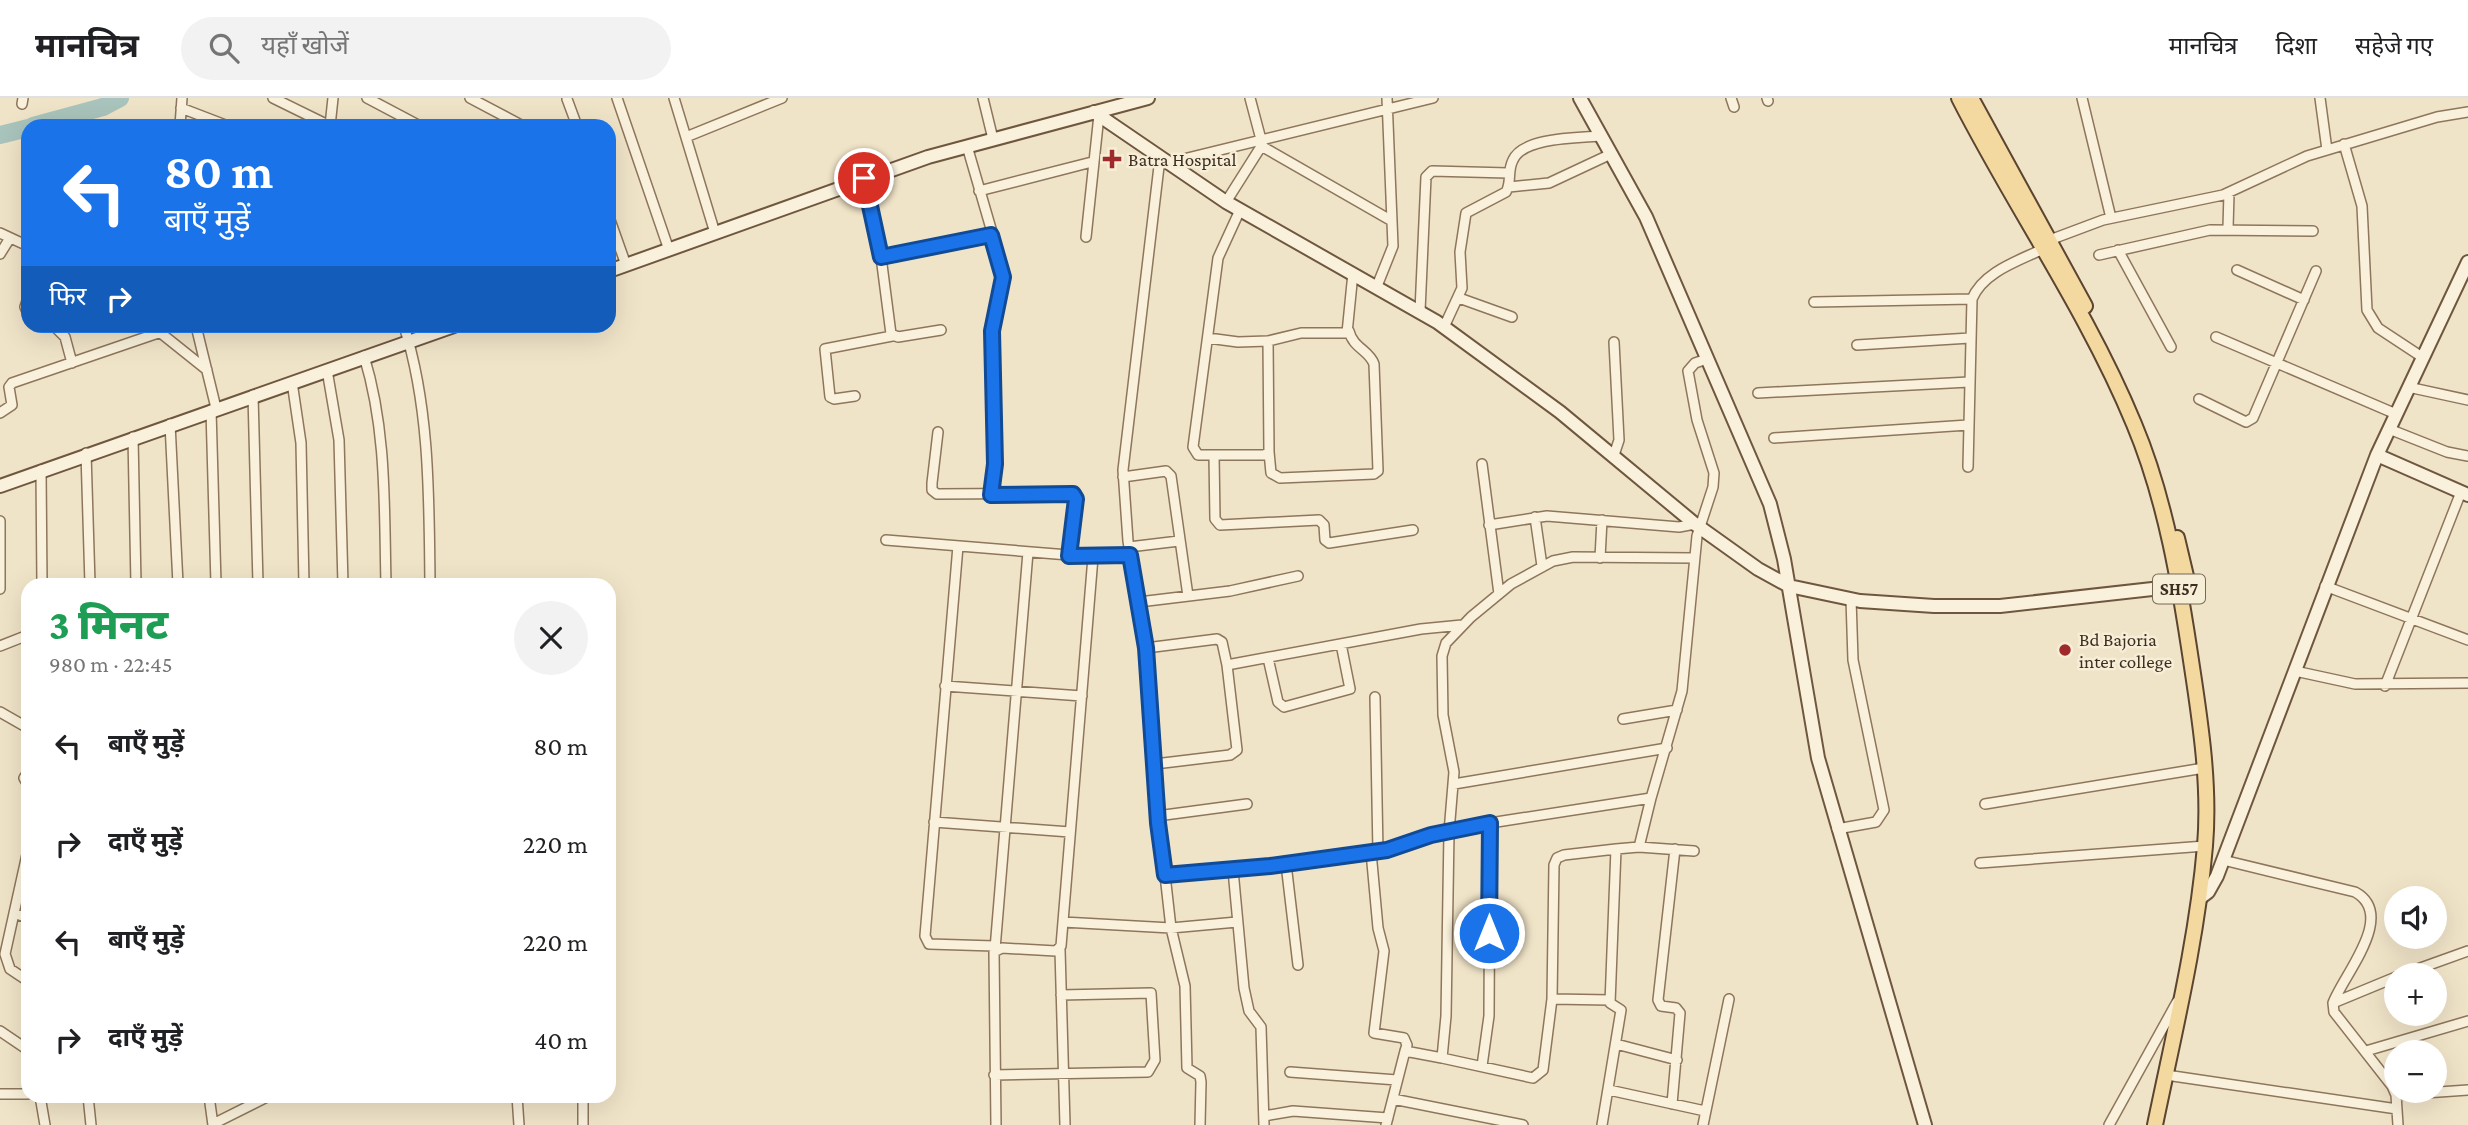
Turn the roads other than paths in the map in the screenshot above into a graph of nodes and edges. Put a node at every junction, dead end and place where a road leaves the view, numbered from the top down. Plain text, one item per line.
1 (273, 98) edge
2 (333, 98) edge
3 (367, 98) edge
4 (470, 98) edge
5 (568, 98) edge
6 (617, 98) edge
7 (674, 98) edge
8 (782, 98) edge
9 (983, 98) edge
10 (1148, 98) edge
11 (1250, 98) edge
12 (1433, 98) edge
13 (1580, 98) edge
14 (1959, 98) edge
15 (1972, 98) edge
16 (2082, 98) edge
17 (2320, 98) edge
18 (182, 103) edge
19 (1388, 103) edge
20 (2468, 112) edge
21 (1096, 114) junction
22 (214, 119) edge
23 (316, 119) edge
24 (331, 119) edge
25 (407, 119) edge
26 (510, 119) edge
27 (575, 119) edge
28 (1601, 136) junction
29 (686, 137) junction
30 (993, 139) junction
31 (1261, 142) junction
32 (2344, 144) junction
33 (967, 146) junction
34 (2327, 150) junction
35 (1611, 154) junction
36 (1163, 160) junction
37 (1092, 162) junction
38 (1508, 173) junction
39 (864, 178) junction
40 (1508, 187) junction
41 (979, 191) junction
42 (2228, 193) junction
43 (1226, 202) junction
44 (1240, 210) junction
45 (2111, 218) junction
46 (1392, 221) junction
47 (2228, 228) junction
48 (2313, 231) dead end
49 (0, 233) edge
50 (715, 233) junction
51 (991, 235) junction
52 (616, 237) edge
53 (1086, 237) dead end
54 (10, 238) junction
55 (21, 243) edge
56 (2044, 244) junction
57 (669, 250) junction
58 (2118, 250) junction
59 (0, 254) edge
60 (2099, 255) dead end
61 (881, 257) junction
62 (2468, 262) edge
63 (626, 265) junction
64 (616, 269) edge
65 (2237, 270) dead end
66 (2316, 271) dead end
67 (1353, 272) junction
68 (1377, 286) junction
69 (1459, 298) junction
70 (1972, 299) junction
71 (2304, 300) junction
72 (1814, 302) dead end
73 (1420, 312) junction
74 (1512, 317) dead end
75 (1444, 327) junction
76 (941, 330) dead end
77 (1349, 331) junction
78 (61, 333) edge
79 (158, 333) edge
80 (162, 333) edge
81 (198, 333) edge
82 (406, 333) edge
83 (433, 333) edge
84 (892, 336) junction
85 (2216, 337) dead end
86 (1208, 338) junction
87 (1970, 338) junction
88 (409, 341) junction
89 (1268, 341) junction
90 (1614, 342) dead end
91 (1857, 345) dead end
92 (2171, 347) dead end
93 (364, 356) junction
94 (2422, 357) junction
95 (1707, 359) junction
96 (72, 363) junction
97 (2277, 363) junction
98 (207, 370) junction
99 (327, 370) junction
100 (292, 382) junction
101 (1969, 382) junction
102 (2408, 387) junction
103 (1758, 393) dead end
104 (253, 395) junction
105 (855, 396) dead end
106 (2199, 399) dead end
107 (2468, 400) edge
108 (214, 409) junction
109 (0, 413) edge
110 (2396, 414) junction
111 (170, 424) junction
112 (1968, 425) junction
113 (2389, 429) junction
114 (938, 432) dead end
115 (133, 437) junction
116 (1774, 438) dead end
117 (1269, 452) junction
118 (86, 453) junction
119 (1214, 455) junction
120 (1614, 455) junction
121 (2377, 455) junction
122 (2468, 456) edge
123 (1482, 464) dead end
124 (1968, 467) dead end
125 (41, 470) junction
126 (1123, 477) junction
127 (0, 486) edge
128 (2464, 494) edge
129 (991, 495) junction
130 (1535, 517) junction
131 (1602, 520) junction
132 (0, 521) edge
133 (1489, 525) junction
134 (1697, 526) junction
135 (1413, 530) dead end
136 (886, 540) dead end
137 (1179, 541) junction
138 (958, 546) junction
139 (1129, 551) junction
140 (1028, 552) junction
141 (1069, 556) junction
142 (1093, 557) junction
143 (1600, 558) junction
144 (1694, 558) junction
145 (1542, 566) junction
146 (1298, 576) dead end
147 (42, 578) edge
148 (90, 578) edge
149 (136, 578) edge
150 (178, 578) edge
151 (216, 578) edge
152 (258, 578) edge
153 (304, 578) edge
154 (343, 578) edge
155 (386, 578) edge
156 (430, 578) edge
157 (1789, 586) junction
158 (2179, 586) junction
159 (2325, 586) junction
160 (0, 589) edge
161 (1499, 594) junction
162 (1188, 596) junction
163 (1851, 599) junction
164 (1139, 602) junction
165 (2413, 618) junction
166 (1462, 625) junction
167 (21, 638) edge
168 (2468, 640) edge
169 (1342, 644) junction
170 (0, 646) edge
171 (1146, 648) junction
172 (1268, 657) junction
173 (1227, 665) junction
174 (2295, 671) junction
175 (2468, 683) edge
176 (945, 686) junction
177 (2385, 686) junction
178 (1014, 691) junction
179 (1082, 696) junction
180 (1375, 697) dead end
181 (1677, 710) junction
182 (0, 712) edge
183 (1623, 719) dead end
184 (21, 724) edge
185 (1667, 748) junction
186 (1155, 764) junction
187 (2204, 768) junction
188 (1454, 784) junction
189 (1651, 798) junction
190 (1247, 804) dead end
191 (1985, 804) dead end
192 (1157, 817) junction
193 (934, 822) junction
194 (1490, 823) junction
195 (1004, 828) junction
196 (1837, 829) junction
197 (1070, 832) junction
198 (1448, 832) junction
199 (2205, 846) junction
200 (1639, 847) junction
201 (1616, 849) junction
202 (1675, 849) junction
203 (1694, 851) dead end
204 (1374, 852) junction
205 (2222, 860) junction
206 (1980, 863) dead end
207 (1286, 864) junction
208 (1233, 870) junction
209 (1165, 875) junction
210 (21, 882) edge
211 (2204, 895) junction
212 (14, 913) junction
213 (21, 916) edge
214 (1063, 922) junction
215 (1237, 922) junction
216 (1171, 928) junction
217 (995, 948) junction
218 (1060, 950) junction
219 (2468, 951) edge
220 (2434, 963) edge
221 (1298, 965) dead end
222 (21, 975) edge
223 (2384, 982) edge
224 (1061, 995) junction
225 (2182, 995) junction
226 (1552, 999) junction
227 (1728, 999) dead end
228 (1610, 1000) junction
229 (2333, 1003) junction
230 (2468, 1021) edge
231 (0, 1031) edge
232 (1616, 1044) junction
233 (21, 1045) edge
234 (1405, 1051) junction
235 (2366, 1051) junction
236 (1442, 1058) junction
237 (1677, 1060) junction
238 (1482, 1066) junction
239 (1290, 1072) dead end
240 (1063, 1073) junction
241 (994, 1075) junction
242 (2173, 1076) junction
243 (2384, 1078) edge
244 (1398, 1080) junction
245 (1609, 1090) junction
246 (2468, 1090) edge
247 (2447, 1092) edge
248 (0, 1094) edge
249 (21, 1094) edge
250 (1393, 1099) junction
251 (41, 1103) edge
252 (89, 1103) edge
253 (210, 1103) edge
254 (255, 1103) edge
255 (517, 1103) edge
256 (583, 1103) edge
257 (2397, 1103) edge
258 (1672, 1104) junction
259 (2397, 1109) junction
260 (1705, 1111) junction
261 (1264, 1120) edge
262 (1387, 1121) edge
263 (45, 1125) edge
264 (91, 1125) edge
265 (213, 1125) edge
266 (519, 1125) edge
267 (583, 1125) edge
268 (996, 1125) edge
269 (1065, 1125) edge
270 (1200, 1125) edge
271 (1523, 1125) edge
272 (1602, 1125) edge
273 (1703, 1125) edge
274 (1925, 1125) edge
275 (2109, 1125) edge
276 (2155, 1125) edge
277 (2162, 1125) edge
278 (2398, 1125) edge

1 - 23 street
2 - 24 street
3 - 25 street
4 - 26 street
5 - 27 street
6 - 57 street
7 - 29 street
8 - 29 street
9 - 30 street
10 - 21 street
11 - 31 street
12 - 19 street
13 - 28 street
14 - 56 main road, SH57
15 - 56 main road, SH57
16 - 45 street
17 - 34 street
18 - 22 street
19 - 31 street
19 - 46 street
20 - 32 street
21 - 30 street
21 - 36 street
21 - 37 street
28 - 35 street
28 - 38 street
29 - 50 street
30 - 33 street
31 - 36 street
31 - 43 street
31 - 46 street
32 - 34 street
32 - 94 street
33 - 39 street
33 - 41 street
34 - 42 street
35 - 40 street
35 - 95 street
36 - 43 street
36 - 126 street
37 - 41 street
37 - 53 street
38 - 40 street
38 - 73 street
39 - 50 street
39 - 61 street
40 - 69 street
41 - 51 street
42 - 45 street
42 - 47 street
43 - 44 street
44 - 67 street
44 - 86 street
45 - 56 street
46 - 68 street
47 - 48 street
47 - 58 street
49 - 54 street
50 - 57 street
51 - 61 street
51 - 129 street
52 - 63 street
54 - 55 street
54 - 59 street
56 - 70 street
56 - 158 main road, SH57
56 - 211 main road, SH57
57 - 63 street
58 - 60 street
58 - 92 street
61 - 84 street
62 - 94 street
63 - 64 street
65 - 71 street
66 - 71 street
67 - 68 street
67 - 77 street
68 - 73 street
69 - 74 street
69 - 75 street
70 - 72 street
70 - 87 street
71 - 97 street
73 - 75 street
75 - 120 street
76 - 84 street
77 - 89 street
77 - 117 street
78 - 96 street
79 - 96 street
80 - 98 street
81 - 98 street
82 - 88 street
83 - 88 street
84 - 105 street
85 - 97 street
86 - 89 street
86 - 119 street
87 - 91 street
87 - 101 street
88 - 93 street
88 - 156 street
89 - 117 street
90 - 120 street
93 - 99 street
93 - 155 street
94 - 102 street
95 - 134 street
95 - 157 street
96 - 109 street
97 - 106 street
97 - 110 street
98 - 108 street
99 - 100 street
99 - 154 street
100 - 104 street
100 - 153 street
101 - 103 street
101 - 112 street
102 - 107 street
102 - 110 street
104 - 108 street
104 - 152 street
108 - 111 street
108 - 151 street
110 - 113 street
111 - 115 street
111 - 150 street
112 - 116 street
112 - 124 street
113 - 121 street
113 - 122 street
114 - 129 street
115 - 118 street
115 - 149 street
117 - 119 street
118 - 125 street
118 - 148 street
119 - 135 street
120 - 134 street
121 - 128 street
121 - 159 street
123 - 133 street
125 - 127 street
125 - 147 street
126 - 137 street
126 - 139 street
128 - 165 street
129 - 141 street
130 - 131 street
130 - 133 street
130 - 145 street
131 - 134 street
131 - 143 street
132 - 160 street
133 - 161 street
134 - 144 street
134 - 157 street
136 - 138 street
137 - 139 street
137 - 162 street
138 - 140 street
138 - 176 street
139 - 142 street
139 - 164 street
140 - 141 street
140 - 178 street
141 - 142 street
142 - 179 street
143 - 144 street
143 - 145 street
144 - 181 street
145 - 161 street
146 - 162 street
157 - 163 street
157 - 196 street
158 - 163 street
158 - 187 main road, SH57
159 - 165 street
159 - 174 street
161 - 166 street
162 - 164 street
163 - 196 street
164 - 171 street
165 - 168 street
165 - 177 street
166 - 169 street
166 - 188 street
167 - 170 street
169 - 172 street
169 - 172 street
171 - 173 street
171 - 186 street
172 - 173 street
173 - 186 street
174 - 177 street
174 - 205 street
175 - 177 street
176 - 178 street
176 - 193 street
178 - 179 street
178 - 195 street
179 - 197 street
180 - 204 street
181 - 183 street
181 - 185 street
182 - 184 street
185 - 188 street
185 - 189 street
186 - 192 street
187 - 191 street
187 - 199 main road, SH57
188 - 198 street
189 - 194 street
189 - 200 street
190 - 192 street
192 - 209 street
193 - 195 street
193 - 217 street
194 - 198 street
194 - 238 street
195 - 197 street
195 - 217 street
196 - 274 street
197 - 214 street
198 - 204 street
198 - 236 street
199 - 206 street
199 - 211 main road, SH57
200 - 201 street
200 - 202 street
201 - 226 street
201 - 228 street
202 - 203 street
202 - 237 street
204 - 207 street
204 - 234 street
205 - 211 street
205 - 229 street
207 - 208 street
207 - 221 street
208 - 209 street
208 - 215 street
209 - 216 street
210 - 212 street
211 - 225 main road, SH57
211 - 242 main road, SH57
212 - 213 street
212 - 222 street
214 - 216 street
214 - 218 street
215 - 216 street
215 - 261 street
216 - 270 street
217 - 218 street
217 - 241 street
218 - 224 street
219 - 220 street
223 - 229 street
224 - 240 street
224 - 240 street
225 - 275 street
225 - 276 main road, SH57
226 - 228 street
226 - 238 street
227 - 260 street
228 - 232 street
229 - 235 street
230 - 235 street
231 - 233 street
232 - 237 street
232 - 245 street
234 - 236 street
234 - 244 street
235 - 243 street
236 - 238 street
237 - 258 street
239 - 244 street
240 - 241 street
240 - 269 street
241 - 268 street
242 - 259 street
242 - 277 main road, SH57
244 - 250 street
245 - 258 street
245 - 272 street
246 - 247 street
248 - 249 street
250 - 262 street
250 - 271 street
251 - 263 street
252 - 264 street
253 - 265 street
254 - 265 street
255 - 266 street
256 - 267 street
257 - 259 street
258 - 260 street
259 - 278 street
260 - 273 street
261 - 262 street

